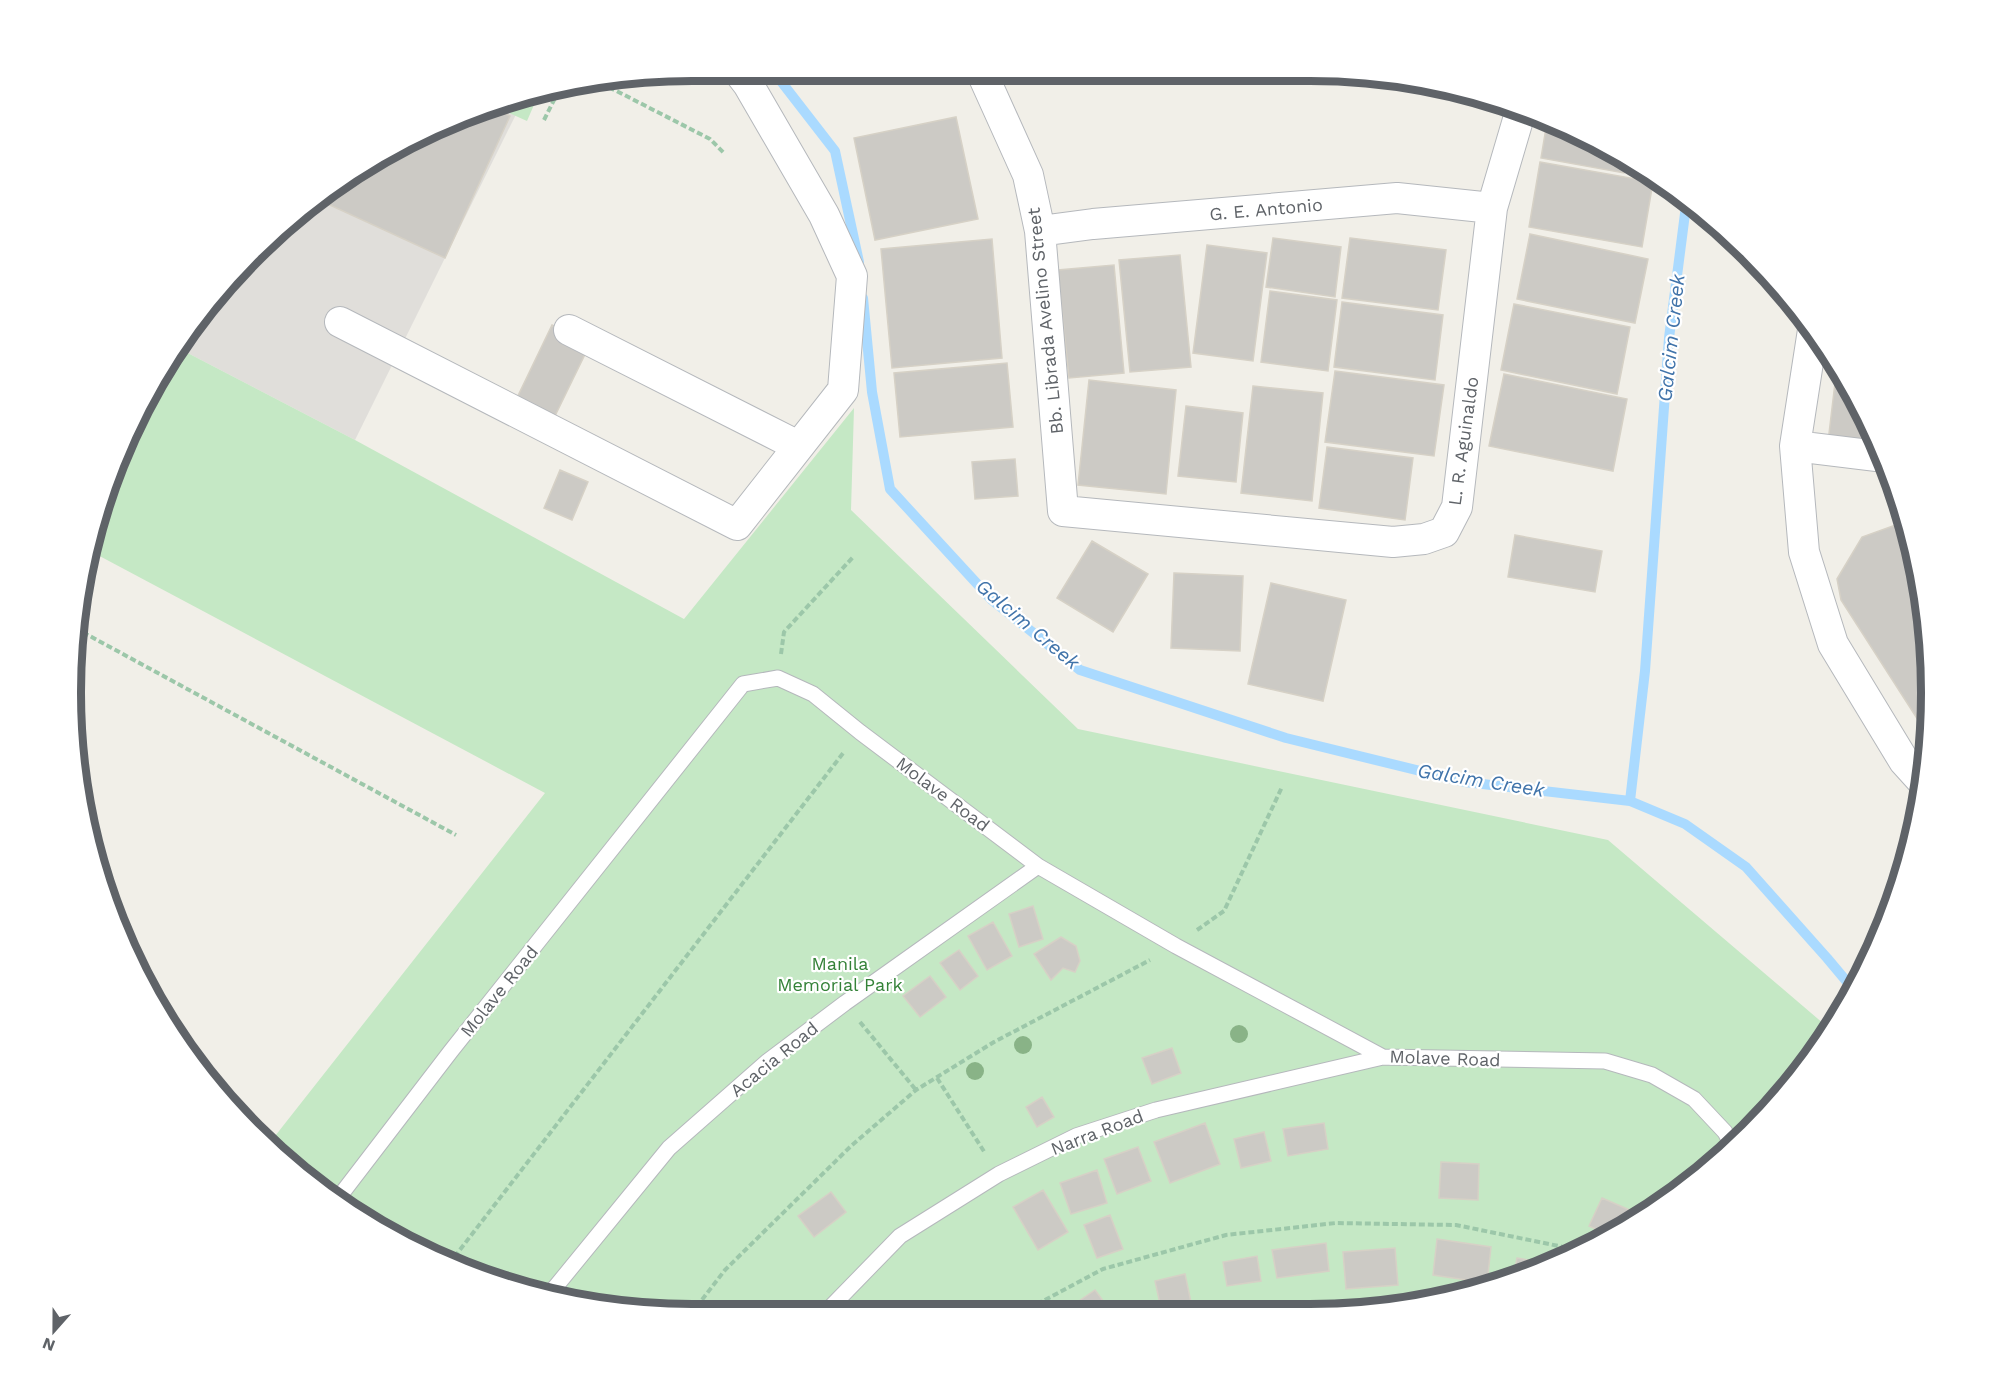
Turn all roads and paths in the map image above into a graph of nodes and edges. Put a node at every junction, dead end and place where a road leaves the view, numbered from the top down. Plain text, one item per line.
1 (746, 81) edge
2 (986, 81) edge
3 (608, 87) edge
4 (556, 97) edge
5 (1519, 118) edge
6 (544, 120) dead end
7 (724, 153) dead end
8 (1492, 208) junction
9 (1040, 231) junction
10 (340, 322) dead end
11 (569, 330) dead end
12 (1811, 343) edge
13 (798, 446) junction
14 (1795, 446) junction
15 (1873, 456) edge
16 (1063, 511) joint
17 (854, 556) dead end
18 (84, 633) edge
19 (778, 678) junction
20 (860, 732) junction
21 (1916, 774) edge
22 (1282, 787) dead end
23 (456, 835) dead end
24 (1038, 866) junction
25 (1176, 946) junction
26 (845, 1003) junction
27 (1383, 1057) junction
28 (937, 1078) junction
29 (916, 1090) junction
30 (1728, 1138) edge
31 (999, 1174) junction
32 (342, 1193) edge
33 (1566, 1247) edge
34 (455, 1256) edge
35 (555, 1288) edge
36 (699, 1304) edge
37 (834, 1304) edge
38 (1037, 1304) edge

1 - 13 street
2 - 9 street, Bb. Librada Avelino Street
3 - 7 path
4 - 6 path
5 - 8 street, L. R. Aguinaldo
8 - 9 street, G. E. Antonio
8 - 16 street, L. R. Aguinaldo
9 - 16 street, Bb. Librada Avelino Street
10 - 13 street
11 - 13 street
12 - 14 street
14 - 15 street
14 - 21 street
17 - 19 path
18 - 23 path
19 - 20 lane, Molave Road
19 - 32 lane, Molave Road
20 - 24 lane, Molave Road
20 - 34 path
22 - 25 path
24 - 25 lane, Molave Road
24 - 26 lane, Acacia Road
25 - 27 lane, Molave Road
25 - 28 path
26 - 29 path
26 - 35 lane, Acacia Road
27 - 30 lane, Molave Road
27 - 31 lane, Narra Road
28 - 29 path
28 - 31 path
29 - 36 path
31 - 37 lane, Narra Road
33 - 38 path

